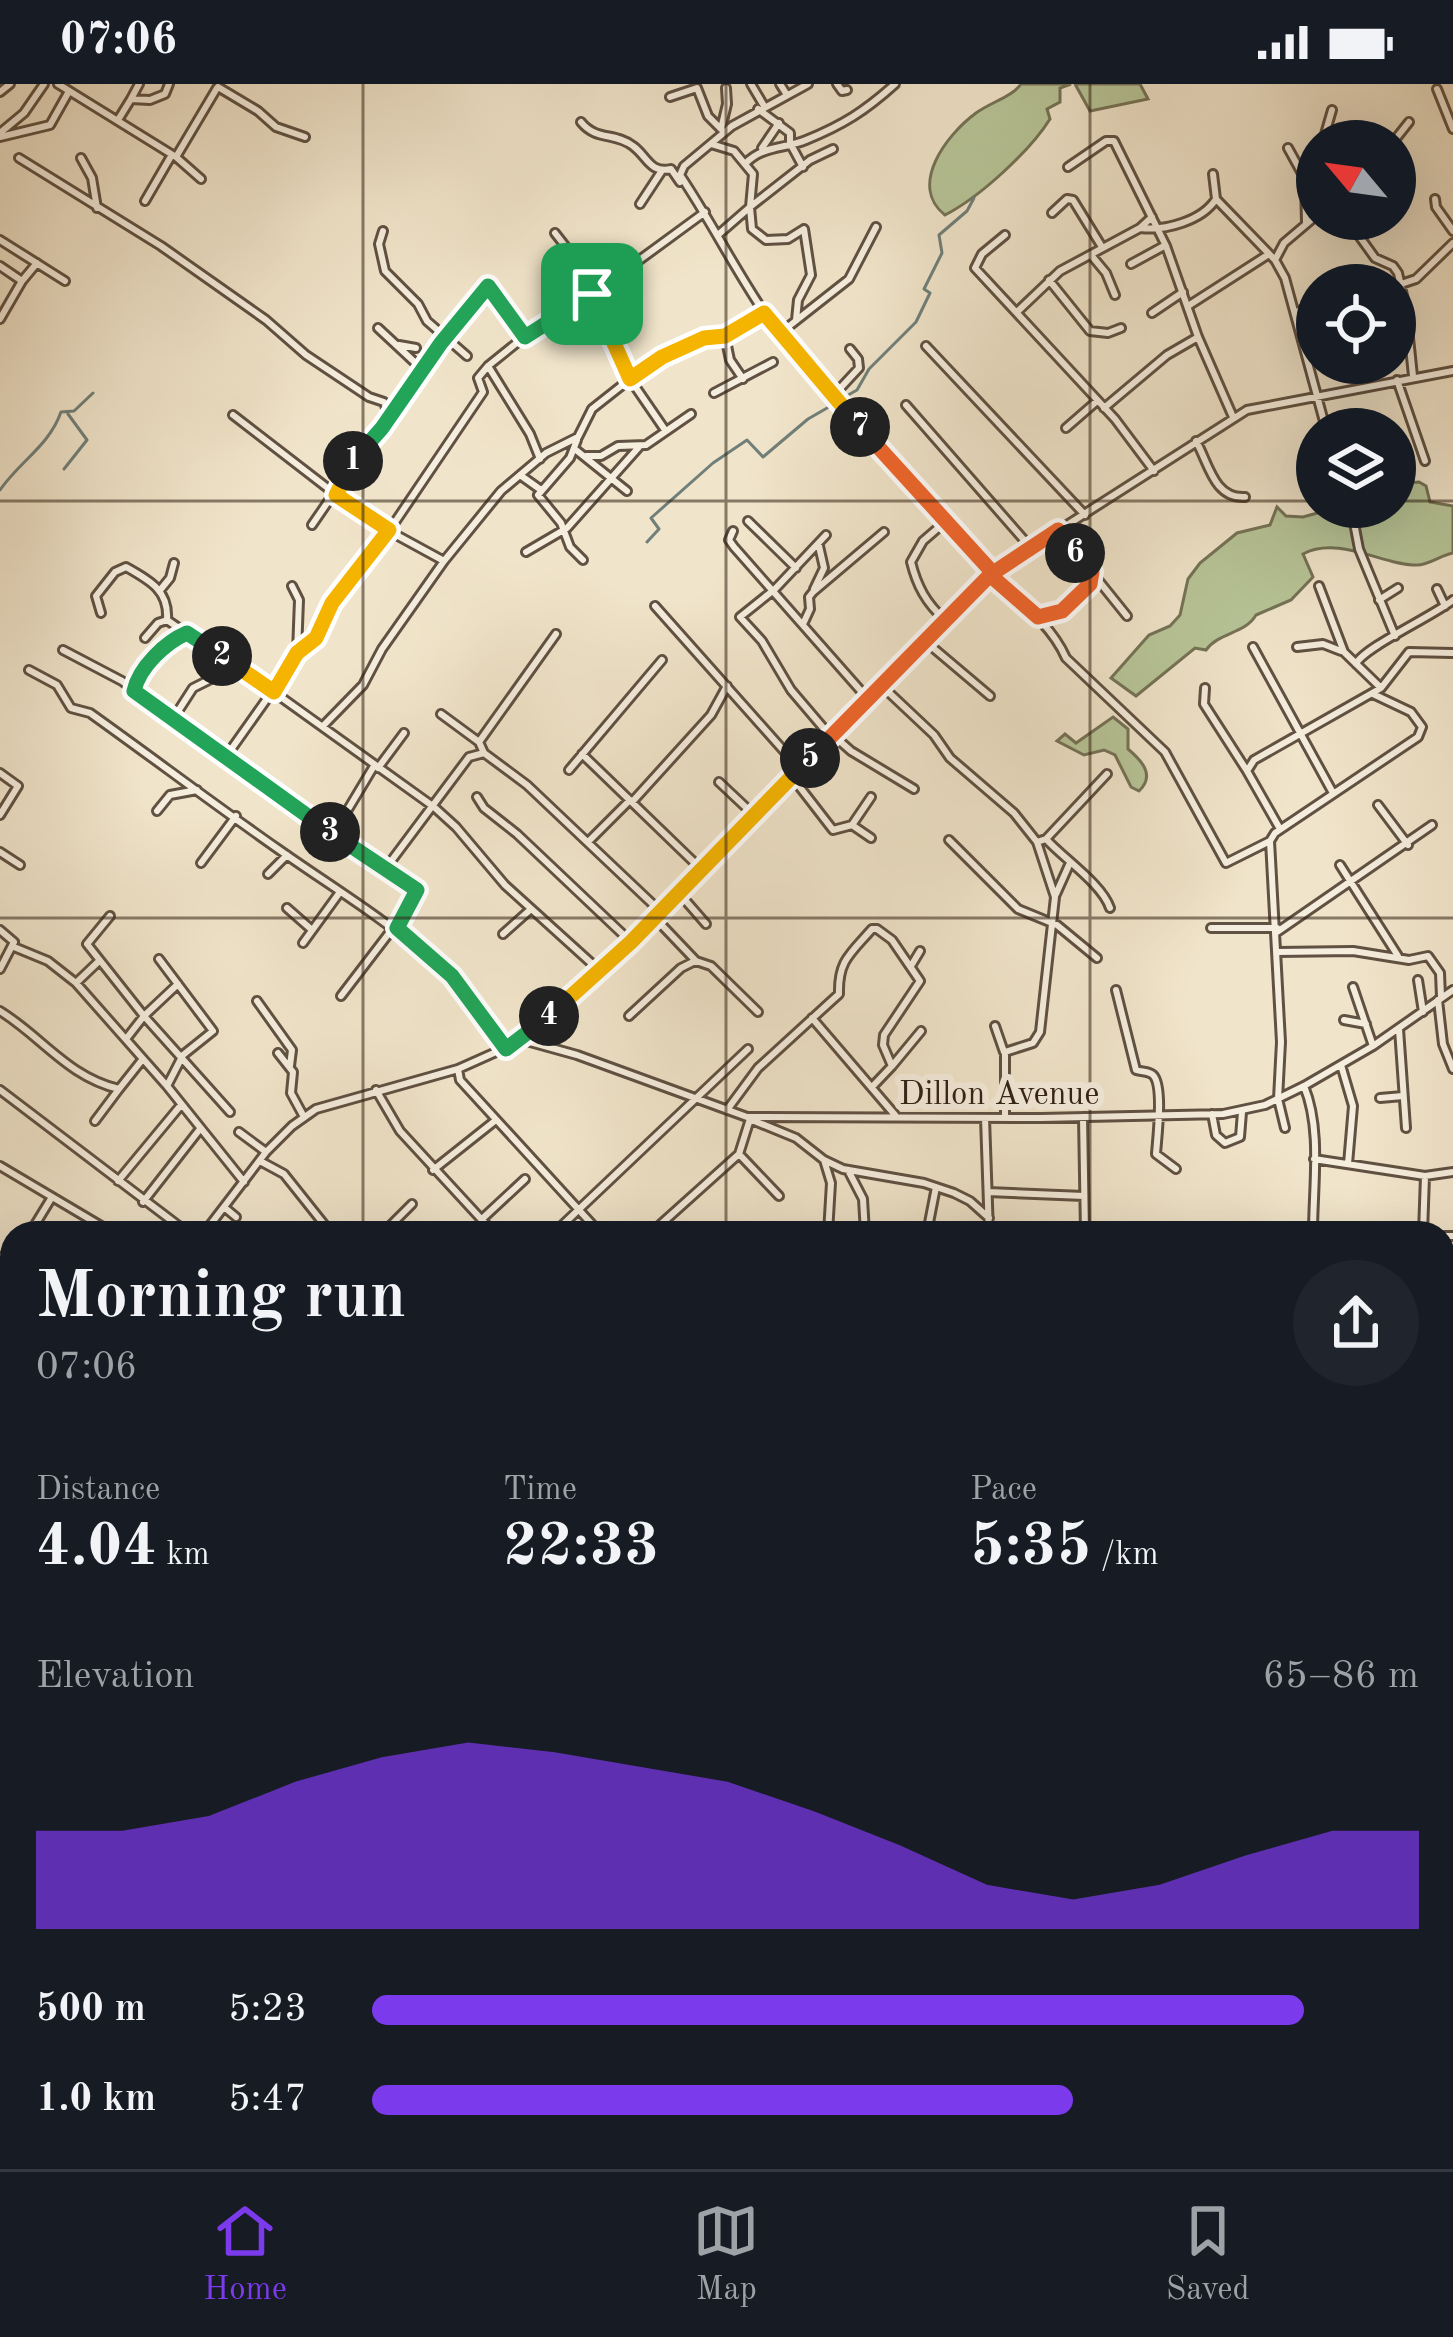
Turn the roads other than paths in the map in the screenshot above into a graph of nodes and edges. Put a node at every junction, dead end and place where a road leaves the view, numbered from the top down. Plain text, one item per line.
1 (10, 84) edge
2 (44, 84) edge
3 (139, 84) edge
4 (169, 84) edge
5 (751, 84) edge
6 (780, 84) edge
7 (808, 84) edge
8 (837, 84) edge
9 (896, 84) edge
10 (219, 86) edge
11 (63, 87) edge
12 (726, 88) dead end
13 (1437, 89) dead end
14 (847, 90) dead end
15 (0, 92) edge
16 (787, 95) junction
17 (670, 97) dead end
18 (131, 99) junction
19 (761, 108) junction
20 (1332, 110) dead end
21 (118, 120) junction
22 (1329, 120) edge
23 (581, 122) dead end
24 (779, 123) junction
25 (1453, 129) edge
26 (722, 131) junction
27 (0, 135) edge
28 (305, 137) dead end
29 (711, 143) junction
30 (790, 143) junction
31 (1288, 148) dead end
32 (833, 149) dead end
33 (759, 153) junction
34 (173, 157) junction
35 (20, 158) dead end
36 (80, 158) dead end
37 (1296, 163) edge
38 (745, 164) junction
39 (803, 166) junction
40 (1068, 167) dead end
41 (662, 172) junction
42 (753, 174) junction
43 (1213, 174) dead end
44 (201, 179) dead end
45 (1435, 199) dead end
46 (1216, 200) junction
47 (145, 201) dead end
48 (640, 204) dead end
49 (751, 207) junction
50 (97, 208) junction
51 (704, 213) junction
52 (1052, 213) dead end
53 (1152, 217) junction
54 (876, 227) dead end
55 (1140, 228) junction
56 (1158, 230) junction
57 (383, 231) dead end
58 (1453, 231) edge
59 (555, 233) dead end
60 (719, 234) junction
61 (1296, 234) edge
62 (1005, 235) dead end
63 (0, 240) edge
64 (1362, 240) edge
65 (1453, 243) edge
66 (1166, 246) junction
67 (1102, 247) junction
68 (1091, 255) junction
69 (1272, 257) junction
70 (37, 263) junction
71 (1388, 264) edge
72 (1131, 265) dead end
73 (0, 266) edge
74 (1416, 279) edge
75 (1049, 280) junction
76 (22, 281) junction
77 (65, 281) dead end
78 (1183, 292) junction
79 (592, 294) junction
80 (1115, 295) dead end
81 (1188, 306) junction
82 (1018, 311) junction
83 (1296, 312) edge
84 (764, 313) junction
85 (1151, 313) dead end
86 (0, 319) edge
87 (796, 320) junction
88 (378, 328) dead end
89 (1121, 328) dead end
90 (779, 334) junction
91 (725, 336) junction
92 (525, 337) junction
93 (1198, 337) junction
94 (446, 339) junction
95 (396, 344) junction
96 (926, 346) dead end
97 (416, 348) dead end
98 (850, 349) dead end
99 (467, 356) dead end
100 (773, 362) dead end
101 (488, 367) junction
102 (423, 370) junction
103 (1453, 370) edge
104 (1416, 376) edge
105 (630, 379) junction
106 (743, 379) junction
107 (1311, 384) edge
108 (1375, 384) edge
109 (1398, 384) edge
110 (714, 393) dead end
111 (1313, 395) junction
112 (832, 396) junction
113 (1101, 404) junction
114 (906, 405) dead end
115 (1318, 408) edge
116 (691, 414) dead end
117 (233, 415) dead end
118 (389, 417) junction
119 (1233, 417) junction
120 (1066, 428) dead end
121 (665, 430) junction
122 (578, 437) junction
123 (1196, 441) junction
124 (1039, 443) dead end
125 (639, 447) junction
126 (575, 450) junction
127 (1029, 453) junction
128 (586, 456) junction
129 (540, 459) junction
130 (1425, 460) dead end
131 (1154, 471) junction
132 (520, 475) junction
133 (611, 480) junction
134 (541, 490) junction
135 (627, 491) dead end
136 (335, 494) junction
137 (1245, 497) dead end
138 (1085, 514) junction
139 (748, 520) dead end
140 (946, 521) junction
141 (312, 525) dead end
142 (1356, 528) edge
143 (389, 530) junction
144 (1058, 530) junction
145 (563, 531) junction
146 (733, 531) dead end
147 (884, 532) dead end
148 (826, 535) dead end
149 (819, 545) junction
150 (1031, 548) junction
151 (526, 552) dead end
152 (583, 560) dead end
153 (444, 561) junction
154 (173, 563) dead end
155 (796, 568) junction
156 (1092, 572) junction
157 (822, 573) junction
158 (991, 574) junction
159 (832, 577) junction
160 (292, 586) dead end
161 (1319, 586) dead end
162 (1398, 588) dead end
163 (161, 589) junction
164 (1438, 589) dead end
165 (775, 590) junction
166 (813, 592) junction
167 (1379, 600) junction
168 (1449, 603) edge
169 (655, 606) dead end
170 (101, 613) dead end
171 (1127, 616) dead end
172 (1038, 617) junction
173 (167, 620) junction
174 (945, 620) junction
175 (804, 622) junction
176 (187, 633) junction
177 (556, 634) dead end
178 (1395, 637) junction
179 (145, 638) dead end
180 (925, 640) junction
181 (1298, 646) dead end
182 (1253, 647) dead end
183 (63, 650) dead end
184 (1344, 652) junction
185 (297, 653) junction
186 (1453, 653) edge
187 (662, 660) dead end
188 (1356, 664) junction
189 (235, 667) junction
190 (29, 670) dead end
191 (881, 685) junction
192 (727, 686) junction
193 (1205, 688) dead end
194 (1381, 688) junction
195 (134, 691) junction
196 (272, 693) junction
197 (1372, 694) junction
198 (990, 696) dead end
199 (868, 699) junction
200 (441, 713) dead end
201 (1200, 716) dead end
202 (1212, 717) junction
203 (173, 719) junction
204 (323, 726) junction
205 (404, 733) dead end
206 (1297, 734) junction
207 (832, 736) junction
208 (479, 742) junction
209 (484, 753) junction
210 (583, 754) junction
211 (225, 758) junction
212 (376, 766) junction
213 (800, 769) junction
214 (569, 770) dead end
215 (1247, 771) junction
216 (0, 772) edge
217 (1107, 774) dead end
218 (792, 777) junction
219 (718, 782) dead end
220 (914, 788) dead end
221 (197, 790) junction
222 (1333, 793) junction
223 (477, 797) dead end
224 (872, 797) dead end
225 (632, 800) junction
226 (431, 805) junction
227 (1378, 805) dead end
228 (157, 811) dead end
229 (0, 815) edge
230 (754, 815) junction
231 (236, 816) junction
232 (851, 825) junction
233 (1432, 825) dead end
234 (1280, 830) junction
235 (338, 837) junction
236 (871, 838) dead end
237 (950, 840) dead end
238 (1041, 840) junction
239 (1270, 841) junction
240 (588, 842) junction
241 (1408, 844) junction
242 (0, 852) edge
243 (287, 855) junction
244 (201, 863) dead end
245 (20, 865) dead end
246 (1069, 865) junction
247 (1340, 865) dead end
248 (386, 868) junction
249 (702, 870) junction
250 (268, 874) dead end
251 (1351, 882) junction
252 (340, 892) junction
253 (679, 893) junction
254 (1055, 897) junction
255 (287, 908) dead end
256 (1110, 908) dead end
257 (531, 909) junction
258 (658, 915) junction
259 (110, 916) dead end
260 (1051, 921) junction
261 (706, 924) dead end
262 (395, 928) junction
263 (1211, 928) dead end
264 (0, 930) edge
265 (312, 930) junction
266 (1277, 930) junction
267 (503, 934) dead end
268 (631, 942) junction
269 (303, 943) dead end
270 (14, 947) junction
271 (920, 951) dead end
272 (1276, 952) junction
273 (1398, 956) junction
274 (1097, 958) dead end
275 (159, 959) dead end
276 (696, 961) junction
277 (98, 962) junction
278 (911, 966) junction
279 (0, 969) edge
280 (600, 971) junction
281 (1418, 980) dead end
282 (76, 982) junction
283 (178, 983) junction
284 (1353, 987) dead end
285 (1117, 990) dead end
286 (1453, 990) edge
287 (341, 996) dead end
288 (1439, 999) junction
289 (256, 1001) dead end
290 (0, 1011) edge
291 (758, 1012) dead end
292 (1424, 1012) junction
293 (144, 1016) junction
294 (629, 1016) dead end
295 (812, 1018) junction
296 (1344, 1020) dead end
297 (995, 1025) dead end
298 (1369, 1026) junction
299 (1399, 1029) junction
300 (921, 1031) dead end
301 (127, 1039) junction
302 (523, 1040) junction
303 (1373, 1046) junction
304 (748, 1048) dead end
305 (506, 1049) junction
306 (278, 1053) dead end
307 (183, 1055) junction
308 (1004, 1055) junction
309 (143, 1059) junction
310 (1341, 1065) junction
311 (290, 1066) junction
312 (892, 1066) junction
313 (458, 1069) junction
314 (1453, 1069) edge
315 (167, 1086) junction
316 (1304, 1086) junction
317 (872, 1087) junction
318 (119, 1089) junction
319 (0, 1090) edge
320 (376, 1090) junction
321 (1403, 1096) junction
322 (1381, 1098) dead end
323 (699, 1099) junction
324 (1277, 1099) junction
325 (181, 1105) junction
326 (727, 1110) junction
327 (1242, 1111) junction
328 (230, 1112) dead end
329 (1212, 1114) junction
330 (895, 1115) junction
331 (1159, 1116) junction
332 (304, 1117) junction
333 (1083, 1117) junction
334 (750, 1118) junction
335 (985, 1118) junction
336 (1005, 1118) junction
337 (497, 1119) junction
338 (95, 1121) dead end
339 (1285, 1128) dead end
340 (1406, 1128) dead end
341 (200, 1130) junction
342 (239, 1132) dead end
343 (266, 1153) junction
344 (739, 1154) junction
345 (1314, 1159) junction
346 (824, 1160) junction
347 (260, 1161) junction
348 (1348, 1164) junction
349 (1, 1167) edge
350 (1177, 1169) dead end
351 (433, 1170) junction
352 (848, 1171) junction
353 (1453, 1172) edge
354 (1425, 1176) junction
355 (525, 1179) dead end
356 (118, 1181) junction
357 (244, 1182) junction
358 (936, 1187) junction
359 (988, 1192) junction
360 (779, 1196) dead end
361 (1084, 1196) junction
362 (52, 1197) junction
363 (143, 1202) junction
364 (412, 1204) dead end
365 (224, 1207) junction
366 (579, 1210) junction
367 (236, 1217) dead end
368 (989, 1218) joint
369 (482, 1219) joint
370 (37, 1221) edge
371 (92, 1221) edge
372 (171, 1221) edge
373 (213, 1221) edge
374 (321, 1221) edge
375 (395, 1221) edge
376 (567, 1221) edge
377 (589, 1221) edge
378 (664, 1221) edge
379 (829, 1221) edge
380 (864, 1221) edge
381 (929, 1221) edge
382 (1085, 1221) edge
383 (1313, 1221) edge
384 (1423, 1221) edge

1 - 15 street
2 - 27 street
3 - 18 street
4 - 18 street
5 - 19 street
6 - 16 street
7 - 16 street
8 - 14 street
9 - 30 street
10 - 28 street
10 - 34 street
11 - 21 street
11 - 27 street
12 - 26 street
13 - 25 street
16 - 19 street
17 - 26 street
18 - 21 street
19 - 24 street
19 - 26 street
20 - 22 street
21 - 34 street
23 - 41 street
24 - 30 street
24 - 33 street
26 - 29 street
29 - 38 street
29 - 51 street
30 - 33 street
30 - 39 street
31 - 37 street
32 - 39 street
33 - 38 street
33 - 42 street
34 - 44 street
34 - 47 street
35 - 50 street
36 - 50 street
38 - 42 street
39 - 49 street
40 - 53 street
41 - 48 street
41 - 51 street
42 - 49 street
43 - 46 street
45 - 58 street
46 - 56 street
46 - 69 street
49 - 60 street
49 - 87 street
50 - 118 street
51 - 60 street
51 - 79 street
52 - 67 street
53 - 55 street
53 - 56 street
54 - 87 street
55 - 56 street
55 - 67 street
56 - 66 street
57 - 94 street
59 - 79 street
60 - 84 street
61 - 69 street
62 - 82 street
63 - 70 street
64 - 71 street
65 - 74 street
66 - 72 street
66 - 78 street
67 - 68 street
68 - 75 street
68 - 80 street
69 - 81 street
69 - 83 street
70 - 76 street
70 - 77 street
73 - 76 street
75 - 82 street
75 - 89 street
76 - 86 street
78 - 81 street
78 - 85 street
79 - 92 street
79 - 105 street
81 - 93 street
82 - 113 street
84 - 90 street
84 - 91 street
87 - 90 street
88 - 95 street
90 - 112 street
91 - 105 street
91 - 106 street
92 - 94 street
92 - 101 street
93 - 113 street
93 - 119 street
94 - 99 street
94 - 102 street
95 - 97 street
95 - 102 street
96 - 127 street
98 - 112 street
100 - 106 street
101 - 129 street
101 - 143 street
102 - 118 street
103 - 104 street
105 - 121 street
105 - 122 street
106 - 110 street
107 - 111 street
108 - 111 street
109 - 130 street
111 - 115 street
111 - 119 street
112 - 140 street
113 - 120 street
113 - 131 street
114 - 150 street
116 - 121 street
117 - 136 street
118 - 136 street
119 - 123 street
121 - 125 street
122 - 126 street
122 - 129 street
123 - 131 street
123 - 137 street
124 - 127 street
125 - 128 street
125 - 133 street
126 - 128 street
126 - 134 street
127 - 138 street
128 - 133 street
129 - 132 street
131 - 138 street
132 - 134 street
132 - 153 street
133 - 135 street
133 - 145 street
134 - 145 street
136 - 141 street
136 - 143 street
138 - 144 street
139 - 155 street
140 - 158 street
140 - 174 street
142 - 167 street
143 - 153 street
143 - 185 street
144 - 150 street
144 - 156 street
145 - 151 street
145 - 152 street
146 - 165 street
147 - 159 street
148 - 149 street
149 - 155 street
149 - 157 street
150 - 158 street
153 - 204 street
154 - 163 street
155 - 165 street
156 - 171 street
156 - 172 street
157 - 159 street
157 - 166 street
158 - 172 street
158 - 174 street
159 - 166 street
160 - 185 street
161 - 184 street
162 - 167 street
163 - 170 street
163 - 173 street
164 - 168 street
165 - 175 street
165 - 207 street
166 - 175 street
167 - 178 street
168 - 178 street
169 - 192 street
172 - 239 street
173 - 176 street
173 - 179 street
174 - 180 street
175 - 199 street
176 - 189 street
176 - 195 street
177 - 208 street
178 - 188 street
180 - 191 street
180 - 198 street
181 - 184 street
182 - 206 street
183 - 195 street
184 - 188 street
185 - 196 street
186 - 194 street
187 - 210 street
188 - 194 street
189 - 196 street
189 - 203 street
190 - 221 street
191 - 199 street
191 - 238 street
192 - 213 street
192 - 225 street
193 - 202 street
194 - 197 street
195 - 203 street
196 - 204 street
196 - 211 street
197 - 206 street
197 - 222 street
199 - 207 street
200 - 208 street
201 - 202 street
202 - 215 street
203 - 211 street
204 - 212 street
205 - 212 street
206 - 215 street
206 - 222 street
207 - 213 street
207 - 220 street
208 - 209 street
209 - 226 street
209 - 240 street
210 - 214 street
210 - 225 street
211 - 235 street
212 - 226 street
212 - 235 street
213 - 218 street
215 - 234 street
216 - 229 street
217 - 238 street
218 - 230 street
218 - 232 street
219 - 230 street
221 - 228 street
221 - 231 street
222 - 234 street
223 - 268 street
224 - 232 street
225 - 240 street
225 - 249 street
226 - 248 street
226 - 257 street
227 - 241 street
230 - 249 street
231 - 243 street
231 - 244 street
232 - 236 street
233 - 241 street
234 - 239 street
235 - 248 street
237 - 260 street
238 - 246 street
238 - 254 street
239 - 266 street
240 - 258 street
241 - 251 street
242 - 245 street
243 - 250 street
243 - 252 street
246 - 254 street
246 - 256 street
247 - 251 street
248 - 262 street
249 - 253 street
251 - 266 street
251 - 273 street
252 - 262 street
252 - 265 street
253 - 258 street
253 - 261 street
254 - 260 street
255 - 265 street
257 - 267 street
257 - 280 street
258 - 268 street
258 - 276 street
259 - 277 street
260 - 274 street
260 - 308 street
262 - 287 street
262 - 305 street
263 - 266 street
264 - 270 street
265 - 269 street
266 - 272 street
268 - 280 street
270 - 279 street
270 - 282 street
271 - 278 street
272 - 273 street
272 - 324 street
273 - 288 street
275 - 283 street
276 - 291 street
276 - 294 street
277 - 282 street
277 - 293 street
278 - 295 street
278 - 312 street
280 - 302 street
281 - 292 street
282 - 301 street
283 - 293 street
283 - 307 street
284 - 298 street
285 - 331 street
286 - 288 street, Dillon Avenue
288 - 292 street, Dillon Avenue
288 - 314 street
289 - 311 street
290 - 318 street
292 - 299 street, Dillon Avenue
293 - 301 street
293 - 307 street
295 - 317 street
295 - 326 street
296 - 298 street
297 - 308 street
298 - 303 street
299 - 303 street, Dillon Avenue
299 - 321 street
300 - 312 street
301 - 309 street
302 - 305 street
302 - 323 street, Dillon Avenue
303 - 310 street, Dillon Avenue
304 - 323 street
305 - 313 street
306 - 311 street
307 - 315 street
307 - 328 street
308 - 336 street
309 - 315 street
309 - 318 street
310 - 316 street, Dillon Avenue
310 - 348 street
311 - 332 street
312 - 317 street
313 - 320 street
313 - 337 street
315 - 325 street
316 - 324 street, Dillon Avenue
316 - 345 street
317 - 330 street
318 - 338 street
319 - 356 street
320 - 332 street
320 - 351 street
321 - 322 street
321 - 340 street
323 - 326 street, Dillon Avenue
323 - 366 street
324 - 327 street, Dillon Avenue
324 - 339 street
325 - 341 street
325 - 356 street
326 - 334 street, Dillon Avenue
327 - 329 street, Dillon Avenue
327 - 329 street
329 - 331 street, Dillon Avenue
330 - 334 street, Dillon Avenue
330 - 335 street, Dillon Avenue
331 - 333 street, Dillon Avenue
331 - 350 street
332 - 343 street
333 - 336 street, Dillon Avenue
333 - 361 street
334 - 344 street
334 - 346 street
335 - 336 street, Dillon Avenue
335 - 359 street
337 - 351 street
337 - 366 street
341 - 357 street
341 - 363 street
342 - 343 street
343 - 347 street
344 - 360 street
344 - 378 street
345 - 348 street
345 - 383 street
346 - 352 street
346 - 379 street
347 - 357 street
347 - 374 street
348 - 354 street
349 - 362 street
351 - 369 street
352 - 358 street
352 - 380 street
353 - 354 street
354 - 384 street
355 - 369 street
356 - 363 street
357 - 365 street
358 - 368 street
358 - 381 street
359 - 361 street
359 - 368 street
361 - 382 street
362 - 370 street
362 - 371 street
363 - 372 street
364 - 375 street
365 - 367 street
365 - 373 street
366 - 376 street
366 - 377 street

